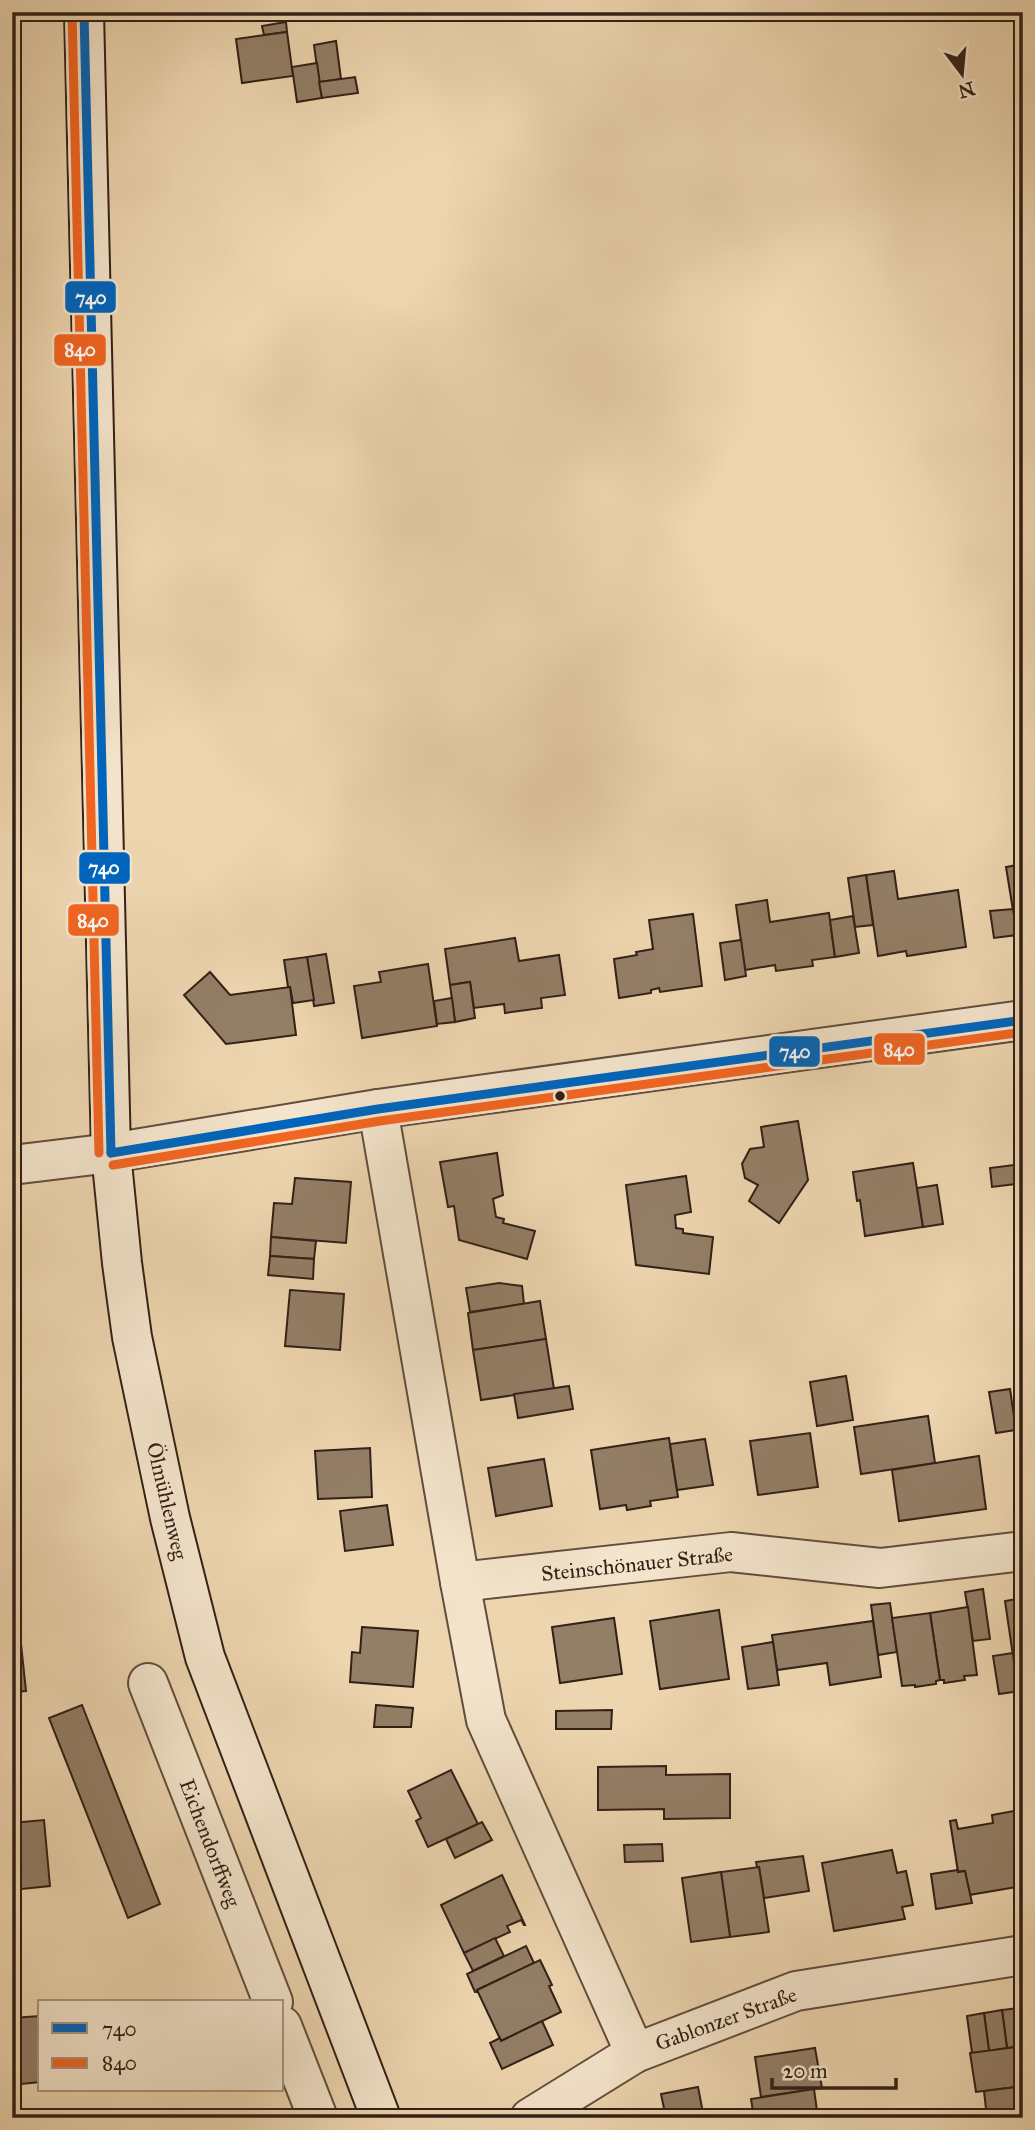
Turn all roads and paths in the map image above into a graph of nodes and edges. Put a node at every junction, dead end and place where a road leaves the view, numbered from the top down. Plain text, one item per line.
1 (84, 12) edge
2 (1023, 1020) edge
3 (378, 1109) junction
4 (111, 1153) junction
5 (12, 1165) edge
6 (1023, 1551) edge
7 (460, 1582) junction
8 (148, 1683) dead end
9 (1023, 1955) edge
10 (272, 2000) edge
11 (284, 2031) edge
12 (635, 2053) junction
13 (318, 2118) edge
14 (381, 2118) edge
15 (530, 2118) edge

1 - 4 street, Ölmühlenweg
2 - 3 street
3 - 4 street
3 - 7 street
4 - 5 street
4 - 14 street, Ölmühlenweg
6 - 7 street, Steinschönauer Straße
7 - 12 street
8 - 10 street, Eichendorffweg
9 - 12 street, Gablonzer Straße
11 - 13 street
12 - 15 street, Gablonzer Straße

